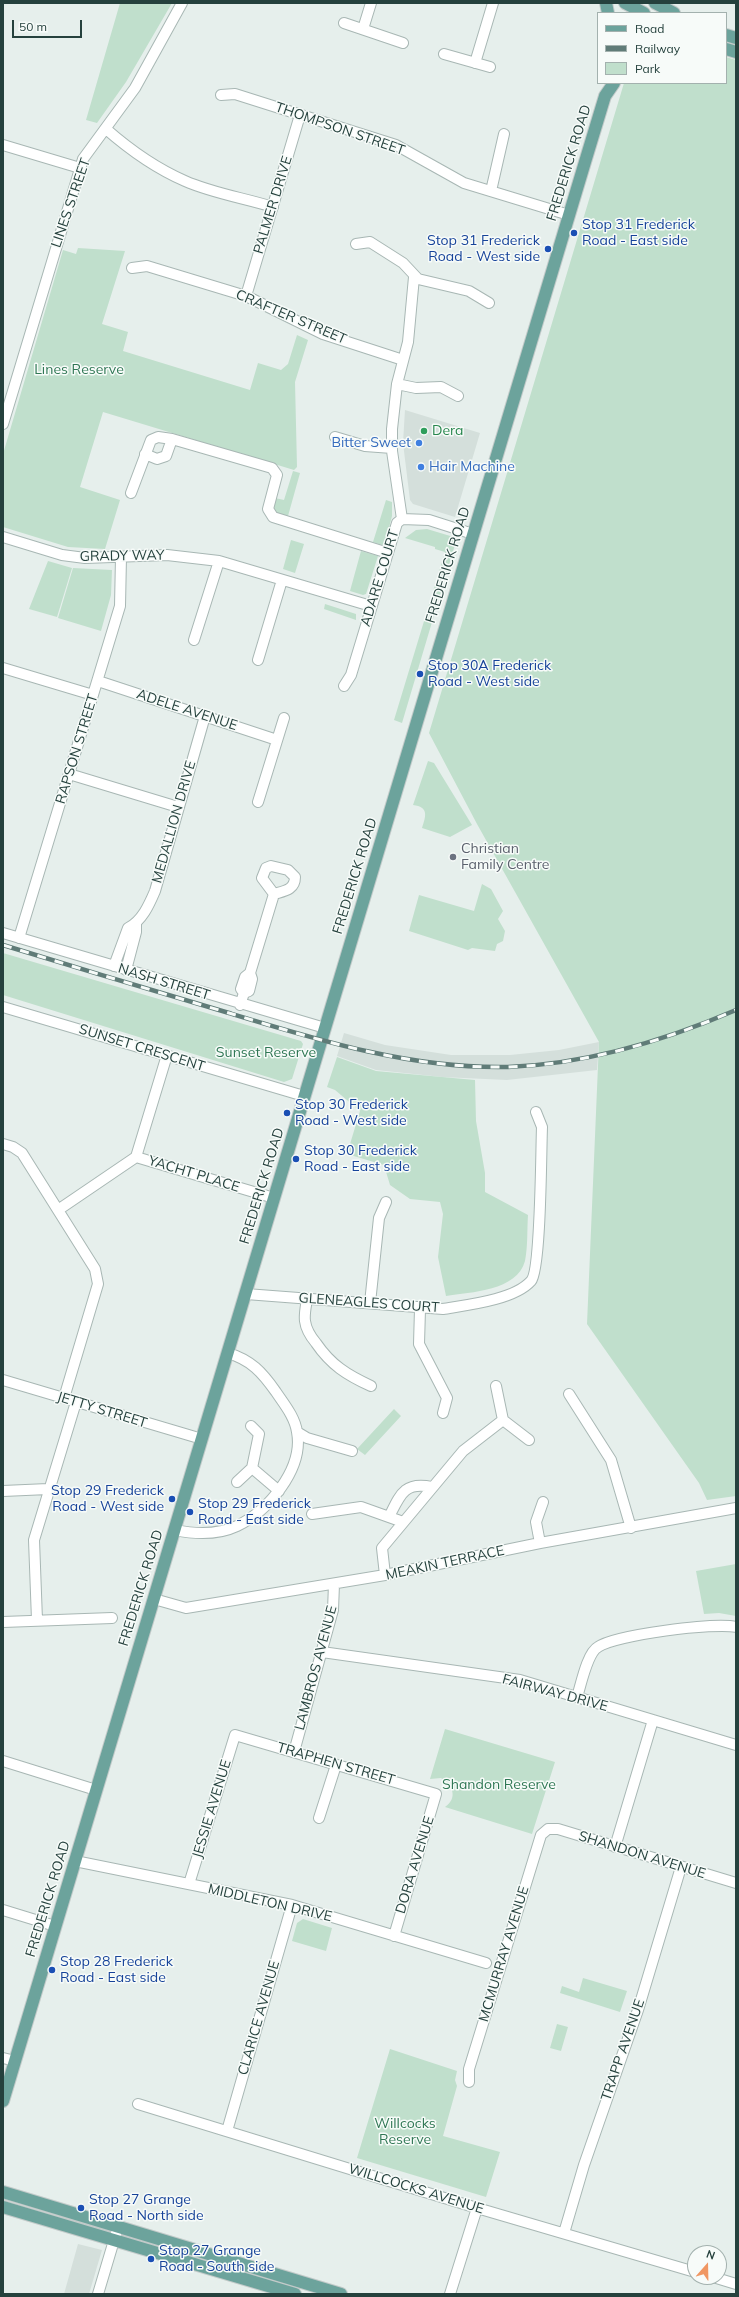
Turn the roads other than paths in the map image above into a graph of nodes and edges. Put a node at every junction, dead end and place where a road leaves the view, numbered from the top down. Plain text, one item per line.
1 (182, 3) edge
2 (371, 3) edge
3 (492, 3) edge
4 (655, 3) edge
5 (633, 7) edge
6 (669, 9) edge
7 (623, 12) edge
8 (344, 23) dead end
9 (363, 29) junction
10 (403, 43) dead end
11 (444, 54) dead end
12 (475, 63) junction
13 (490, 68) dead end
14 (604, 84) edge
15 (613, 84) edge
16 (220, 95) dead end
17 (605, 96) junction
18 (300, 114) junction
19 (106, 129) junction
20 (504, 134) dead end
21 (3, 145) edge
22 (80, 168) junction
23 (491, 191) junction
24 (273, 207) junction
25 (569, 215) junction
26 (356, 244) dead end
27 (132, 268) dead end
28 (414, 277) junction
29 (246, 296) junction
30 (489, 303) dead end
31 (403, 360) junction
32 (397, 384) junction
33 (458, 396) dead end
34 (3, 424) edge
35 (335, 437) dead end
36 (172, 439) junction
37 (392, 448) junction
38 (144, 454) junction
39 (131, 493) dead end
40 (402, 519) junction
41 (473, 534) junction
42 (3, 537) edge
43 (388, 552) junction
44 (121, 557) junction
45 (219, 561) junction
46 (282, 580) junction
47 (371, 606) junction
48 (194, 640) dead end
49 (258, 660) dead end
50 (3, 668) edge
51 (98, 681) junction
52 (344, 686) dead end
53 (93, 695) junction
54 (205, 716) junction
55 (284, 718) dead end
56 (277, 740) junction
57 (69, 774) junction
58 (258, 802) dead end
59 (178, 808) junction
60 (274, 894) dead end
61 (136, 924) junction
62 (3, 933) edge
63 (19, 938) junction
64 (114, 966) junction
65 (126, 970) junction
66 (240, 1005) junction
67 (3, 1007) edge
68 (325, 1028) junction
69 (167, 1055) junction
70 (304, 1096) junction
71 (536, 1112) dead end
72 (3, 1144) edge
73 (136, 1157) junction
74 (274, 1198) junction
75 (386, 1202) dead end
76 (58, 1210) junction
77 (246, 1294) junction
78 (307, 1299) junction
79 (370, 1303) junction
80 (420, 1308) junction
81 (228, 1353) junction
82 (3, 1380) edge
83 (371, 1386) dead end
84 (496, 1386) dead end
85 (569, 1394) dead end
86 (64, 1398) junction
87 (76, 1402) junction
88 (443, 1413) dead end
89 (502, 1420) junction
90 (251, 1426) dead end
91 (298, 1432) junction
92 (202, 1440) junction
93 (529, 1440) dead end
94 (352, 1451) dead end
95 (252, 1468) junction
96 (237, 1482) dead end
97 (432, 1487) junction
98 (48, 1489) junction
99 (3, 1491) edge
100 (279, 1491) junction
101 (543, 1502) dead end
102 (736, 1508) edge
103 (312, 1514) dead end
104 (389, 1517) junction
105 (403, 1522) junction
106 (631, 1528) junction
107 (175, 1530) junction
108 (540, 1543) junction
109 (385, 1575) junction
110 (334, 1584) junction
111 (154, 1599) junction
112 (112, 1618) dead end
113 (37, 1620) junction
114 (3, 1622) edge
115 (736, 1627) edge
116 (322, 1652) junction
117 (577, 1697) junction
118 (653, 1720) junction
119 (235, 1735) joint
120 (736, 1745) edge
121 (294, 1752) junction
122 (3, 1761) edge
123 (336, 1765) junction
124 (96, 1790) junction
125 (436, 1794) joint
126 (319, 1818) dead end
127 (548, 1829) joint
128 (615, 1847) junction
129 (75, 1861) junction
130 (681, 1867) junction
131 (736, 1883) edge
132 (189, 1884) junction
133 (292, 1905) junction
134 (3, 1910) edge
135 (55, 1926) junction
136 (394, 1936) junction
137 (486, 1963) dead end
138 (9, 2060) edge
139 (468, 2082) dead end
140 (3, 2101) edge
141 (138, 2104) dead end
142 (227, 2131) junction
143 (3, 2192) edge
144 (3, 2207) edge
145 (477, 2208) junction
146 (118, 2227) junction
147 (564, 2233) junction
148 (114, 2240) junction
149 (687, 2270) edge
150 (98, 2294) edge
151 (295, 2294) edge
152 (341, 2294) edge
153 (450, 2294) edge

1 - 19 street, LINES STREET
2 - 9 street
3 - 12 street
4 - 6 main road
5 - 7 main road
8 - 9 street
9 - 10 street
11 - 12 street
12 - 13 street
14 - 17 main road, FREDERICK ROAD
15 - 17 main road, FREDERICK ROAD
16 - 18 street, THOMPSON STREET
17 - 25 main road, FREDERICK ROAD
18 - 23 street, THOMPSON STREET
18 - 24 street, PALMER DRIVE
19 - 22 street, LINES STREET
19 - 24 street
20 - 23 street
21 - 22 street
22 - 34 street, LINES STREET
23 - 25 street, THOMPSON STREET
24 - 29 street, PALMER DRIVE
25 - 41 main road, FREDERICK ROAD
26 - 28 street
27 - 29 street, CRAFTER STREET
28 - 30 street
28 - 31 street
29 - 31 street, CRAFTER STREET
31 - 32 street
32 - 33 street
32 - 37 street
35 - 37 street
36 - 38 street
36 - 38 street
36 - 43 street
37 - 40 street
38 - 39 street
40 - 41 street, ADARE COURT
40 - 43 street, ADARE COURT
41 - 68 main road, FREDERICK ROAD
42 - 44 street, GRADY WAY
43 - 47 street, ADARE COURT
44 - 45 street, GRADY WAY
44 - 51 street, RAPSON STREET
45 - 46 street, GRADY WAY
45 - 48 street
46 - 47 street, GRADY WAY
46 - 49 street
47 - 52 street, ADARE COURT
50 - 53 street
51 - 53 street, RAPSON STREET
51 - 54 street, ADELE AVENUE
53 - 57 street, RAPSON STREET
54 - 56 street, ADELE AVENUE
54 - 59 street, MEDALLION DRIVE
55 - 56 street
56 - 58 street
57 - 59 street
57 - 63 street, RAPSON STREET
59 - 61 street, MEDALLION DRIVE
60 - 66 street
61 - 64 street, MEDALLION DRIVE
61 - 65 street, MEDALLION DRIVE
62 - 63 street, NASH STREET
63 - 64 street, NASH STREET
64 - 65 street, NASH STREET
65 - 66 street, NASH STREET
66 - 68 street, NASH STREET
67 - 69 street, SUNSET CRESCENT
68 - 70 main road, FREDERICK ROAD
69 - 70 street, SUNSET CRESCENT
69 - 73 street
70 - 74 main road, FREDERICK ROAD
71 - 80 street, GLENEAGLES COURT
72 - 76 street
73 - 74 street, YACHT PLACE
73 - 76 street
74 - 77 main road, FREDERICK ROAD
75 - 79 street
76 - 86 street
77 - 78 street, GLENEAGLES COURT
77 - 81 main road, FREDERICK ROAD
78 - 79 street, GLENEAGLES COURT
78 - 83 street
79 - 80 street, GLENEAGLES COURT
80 - 88 street
81 - 91 street
81 - 92 main road, FREDERICK ROAD
82 - 86 street, JETTY STREET
84 - 89 street
85 - 106 street
86 - 87 street, JETTY STREET
87 - 92 street, JETTY STREET
87 - 98 street
89 - 93 street
89 - 97 street
90 - 95 street
91 - 94 street
91 - 100 street
92 - 107 main road, FREDERICK ROAD
95 - 96 street
95 - 100 street
97 - 104 street
97 - 105 street
98 - 99 street
98 - 113 street
100 - 107 street
101 - 108 street
102 - 106 street, MEAKIN TERRACE
103 - 104 street
104 - 105 street
105 - 109 street
106 - 108 street, MEAKIN TERRACE
107 - 111 main road, FREDERICK ROAD
108 - 109 street, MEAKIN TERRACE
109 - 110 street, MEAKIN TERRACE
110 - 111 street, MEAKIN TERRACE
110 - 116 street, LAMBROS AVENUE
111 - 124 main road, FREDERICK ROAD
112 - 113 street
113 - 114 street
115 - 117 street
116 - 117 street, FAIRWAY DRIVE
116 - 121 street, LAMBROS AVENUE
117 - 118 street, FAIRWAY DRIVE
118 - 120 street, FAIRWAY DRIVE
118 - 128 street
119 - 121 street, TRAPHEN STREET
119 - 132 street, JESSIE AVENUE
121 - 123 street, TRAPHEN STREET
122 - 124 street
123 - 125 street, TRAPHEN STREET
123 - 126 street
124 - 129 main road, FREDERICK ROAD
125 - 136 street, DORA AVENUE
127 - 128 street, SHANDON AVENUE
127 - 139 street, MCMURRAY AVENUE
128 - 130 street, SHANDON AVENUE
129 - 132 street, MIDDLETON DRIVE
129 - 135 main road, FREDERICK ROAD
130 - 131 street, SHANDON AVENUE
130 - 147 street, TRAPP AVENUE
132 - 133 street, MIDDLETON DRIVE
133 - 136 street, MIDDLETON DRIVE
133 - 142 street, CLARICE AVENUE
134 - 135 street
135 - 138 main road, FREDERICK ROAD
136 - 137 street, MIDDLETON DRIVE
138 - 140 main road, FREDERICK ROAD
141 - 142 street, WILLCOCKS AVENUE
142 - 145 street, WILLCOCKS AVENUE
143 - 146 main road
144 - 148 main road
145 - 147 street, WILLCOCKS AVENUE
145 - 153 street
146 - 148 street
146 - 152 main road
147 - 149 street, WILLCOCKS AVENUE
148 - 150 street
148 - 151 main road

